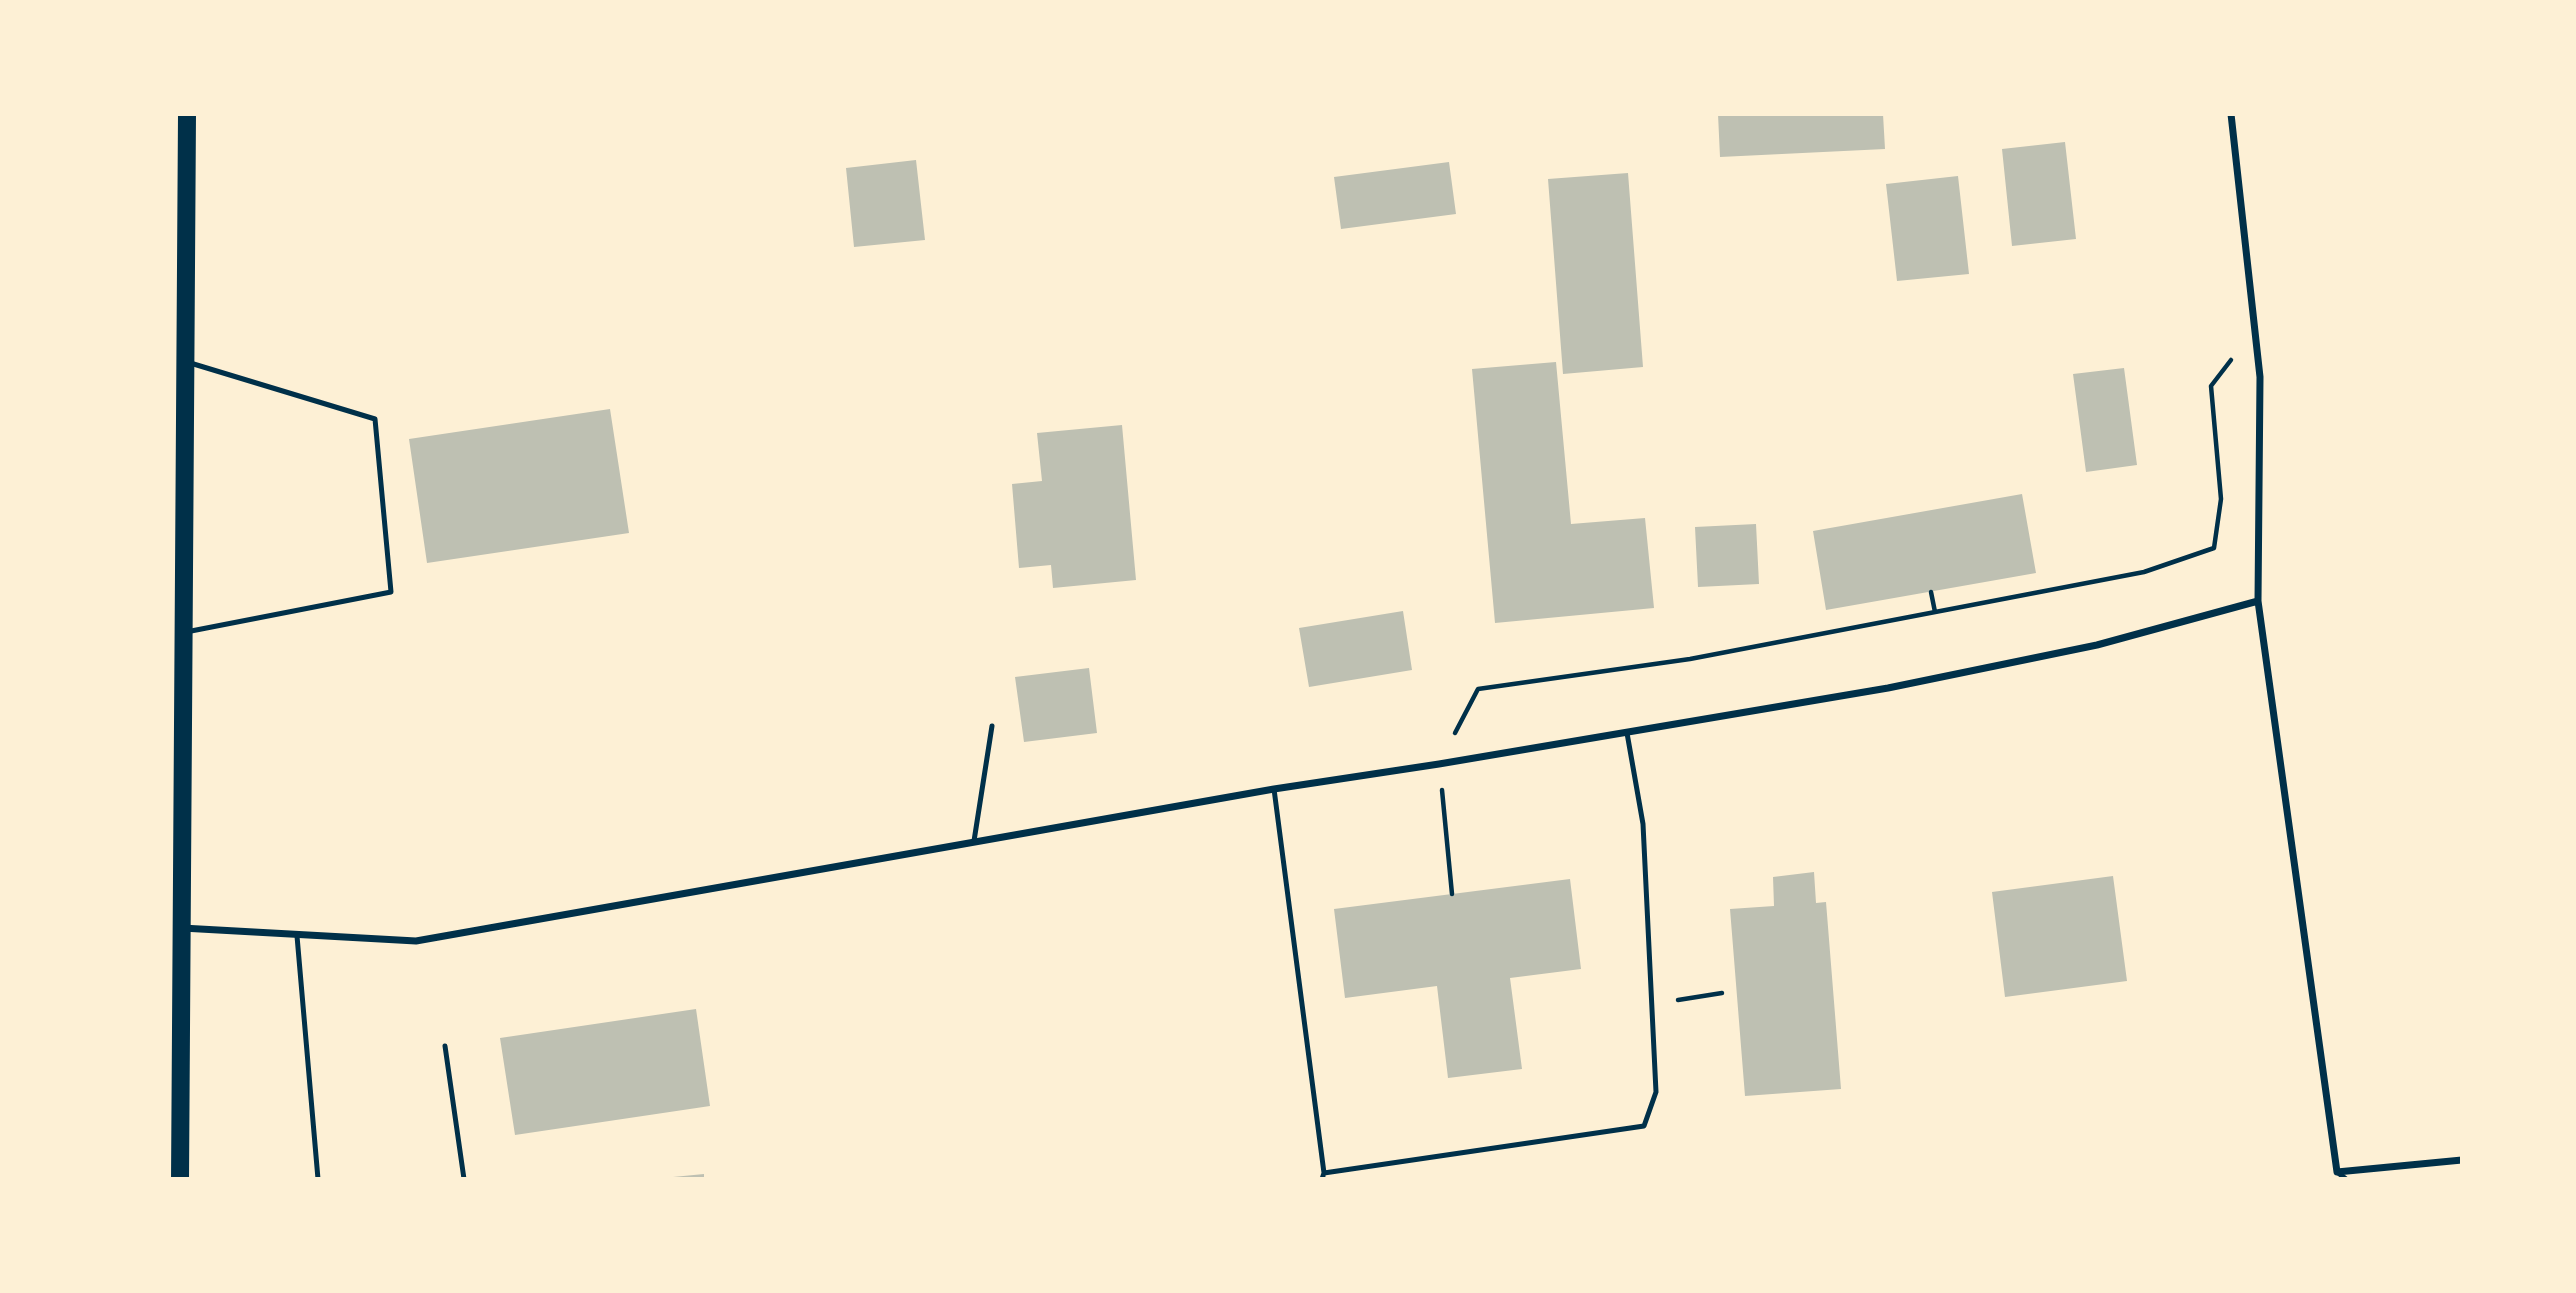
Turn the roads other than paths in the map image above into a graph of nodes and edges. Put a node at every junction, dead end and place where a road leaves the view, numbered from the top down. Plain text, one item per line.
1 (187, 114) edge
2 (2231, 114) edge
3 (185, 361) junction
4 (2258, 601) junction
5 (183, 632) junction
6 (992, 726) dead end
7 (1627, 733) junction
8 (1275, 789) junction
9 (974, 841) junction
10 (182, 928) junction
11 (297, 936) junction
12 (445, 1046) dead end
13 (2462, 1160) edge
14 (1323, 1176) edge
15 (2338, 1176) edge
16 (180, 1179) edge
17 (318, 1179) edge
18 (464, 1179) edge
19 (2346, 1179) edge

1 - 3 main road
2 - 4 street
3 - 5 main road
3 - 5 lane
4 - 7 street
4 - 15 street
5 - 10 main road
6 - 9 lane
7 - 8 street
7 - 14 lane
8 - 9 street
8 - 14 lane
9 - 11 street
10 - 11 street
10 - 16 main road
11 - 17 lane
12 - 18 lane
13 - 15 street
15 - 19 lane

